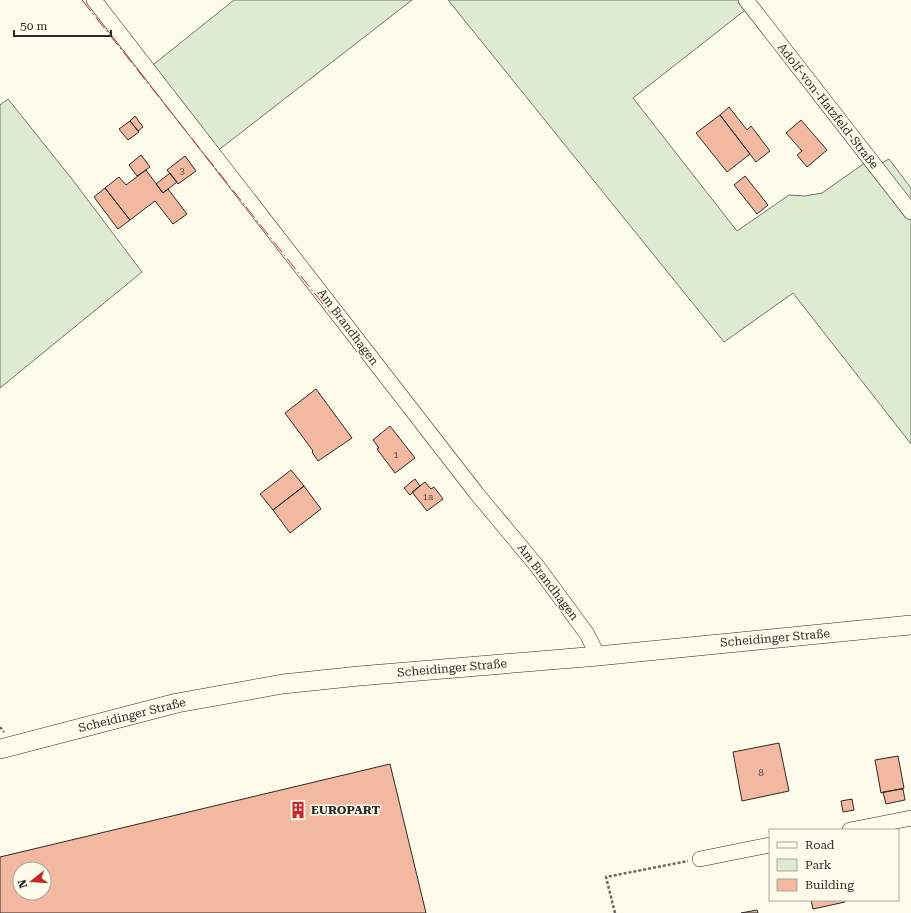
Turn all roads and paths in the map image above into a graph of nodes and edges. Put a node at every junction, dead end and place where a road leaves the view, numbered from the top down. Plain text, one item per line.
1 (94, 0) edge
2 (746, 0) edge
3 (911, 212) edge
4 (911, 625) edge
5 (598, 656) junction
6 (0, 749) edge
7 (911, 818) edge
8 (855, 829) edge
9 (769, 846) edge
10 (700, 859) joint
11 (615, 913) edge

1 - 5 street, Am Brandhagen
2 - 3 street, Adolf-von-Hatzfeld-Straße
4 - 5 main road, Scheidinger Straße
5 - 6 main road, Scheidinger Straße
7 - 8 street
9 - 10 street
10 - 11 path

